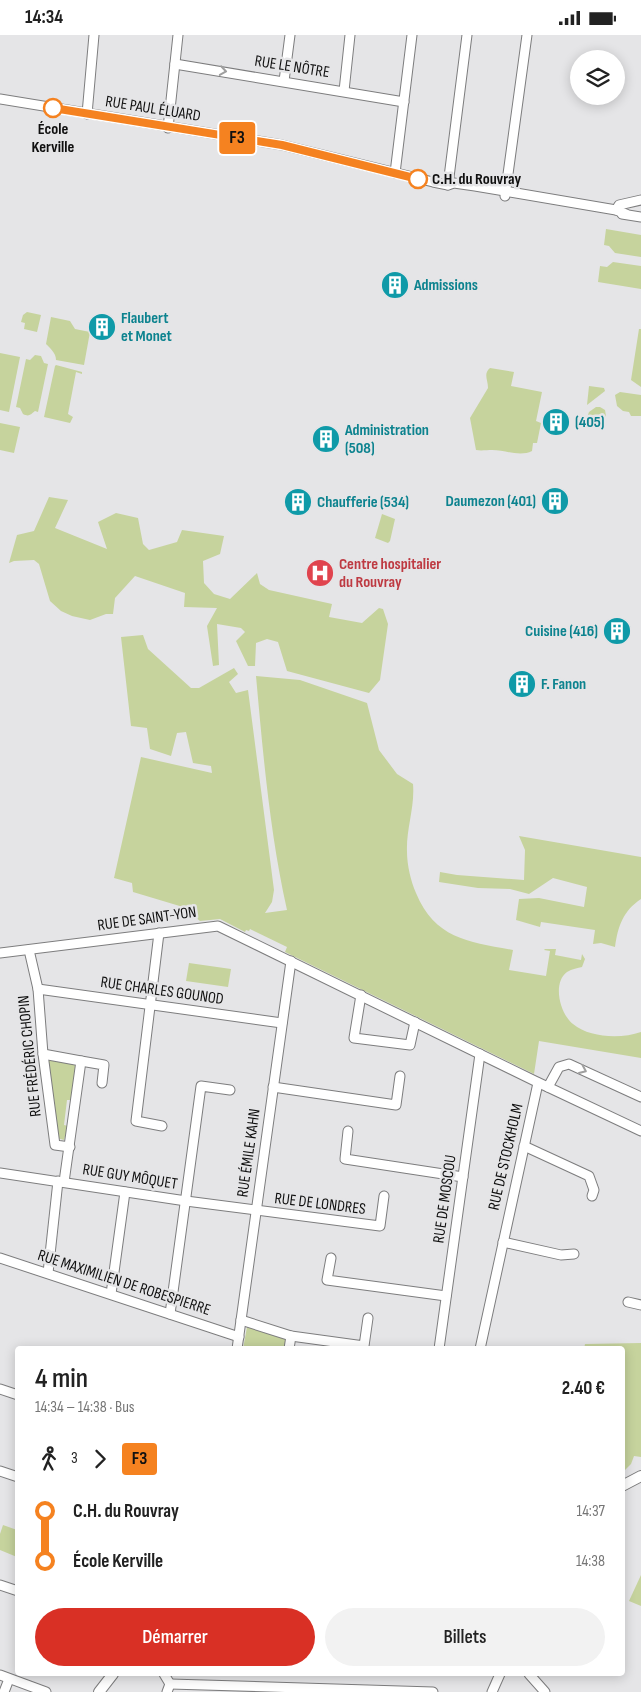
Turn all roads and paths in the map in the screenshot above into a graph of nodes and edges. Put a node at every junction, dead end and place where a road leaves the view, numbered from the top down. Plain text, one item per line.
1 (94, 35) edge
2 (178, 35) edge
3 (290, 35) edge
4 (350, 35) edge
5 (412, 35) edge
6 (467, 35) edge
7 (527, 35) edge
8 (175, 64) junction
9 (284, 81) junction
10 (344, 91) junction
11 (0, 99) edge
12 (404, 102) junction
13 (87, 114) junction
14 (168, 127) junction
15 (395, 173) junction
16 (448, 185) junction
17 (505, 194) junction
18 (641, 200) edge
19 (616, 210) junction
20 (626, 214) junction
21 (641, 217) edge
22 (159, 933) junction
23 (29, 950) junction
24 (0, 953) edge
25 (291, 961) junction
26 (38, 989) junction
27 (361, 995) junction
28 (151, 1005) junction
29 (415, 1022) junction
30 (282, 1023) junction
31 (43, 1054) junction
32 (480, 1054) junction
33 (81, 1061) junction
34 (400, 1077) dead end
35 (102, 1083) dead end
36 (538, 1083) junction
37 (273, 1087) junction
38 (548, 1087) junction
39 (230, 1090) dead end
40 (641, 1097) edge
41 (162, 1126) dead end
42 (348, 1131) dead end
43 (641, 1131) edge
44 (524, 1146) junction
45 (70, 1147) junction
46 (0, 1173) edge
47 (463, 1177) junction
48 (61, 1182) junction
49 (125, 1192) junction
50 (384, 1196) dead end
51 (592, 1196) dead end
52 (186, 1201) junction
53 (256, 1210) junction
54 (502, 1242) junction
55 (574, 1254) dead end
56 (0, 1258) edge
57 (330, 1258) dead end
58 (48, 1273) junction
59 (110, 1294) junction
60 (446, 1296) junction
61 (628, 1302) dead end
62 (641, 1305) edge
63 (170, 1314) junction
64 (368, 1318) dead end
65 (241, 1320) junction
66 (291, 1336) junction
67 (239, 1337) junction
68 (238, 1346) edge
69 (289, 1346) edge
70 (439, 1346) edge
71 (481, 1346) edge
72 (0, 1389) edge
73 (15, 1394) edge
74 (0, 1471) edge
75 (15, 1476) edge
76 (641, 1477) edge
77 (625, 1485) edge
78 (0, 1585) edge
79 (15, 1590) edge
80 (111, 1676) edge
81 (499, 1676) edge
82 (531, 1676) edge
83 (4, 1677) edge
84 (168, 1688) edge
85 (4, 1692) edge
86 (46, 1692) edge
87 (99, 1692) edge
88 (433, 1692) edge
89 (492, 1692) edge
90 (545, 1692) edge

1 - 13 street
2 - 8 street
3 - 9 street
4 - 10 street
5 - 12 street
6 - 16 street
7 - 17 street
8 -> 9 street, RUE LE NÔTRE
8 - 14 street
9 - 10 street, RUE LE NÔTRE
10 - 12 street, RUE LE NÔTRE
11 - 13 street, RUE PAUL ÉLUARD
12 - 15 street
13 - 14 street, RUE PAUL ÉLUARD
14 - 15 street, RUE PAUL ÉLUARD
15 - 16 street, RUE PAUL ÉLUARD
16 - 17 street
16 - 17 street, RUE PAUL ÉLUARD
17 - 19 street
17 - 20 street
18 - 19 street
19 - 20 street
20 - 21 street
22 - 23 street, RUE DE SAINT-YON
22 - 25 street, RUE DE SAINT-YON
22 - 28 street
23 - 24 street, RUE DE SAINT-YON
23 - 26 street, RUE FRÉDÉRIC CHOPIN
25 - 27 street, RUE DE SAINT-YON
25 - 30 street, RUE ÉMILE KAHN
26 - 28 street, RUE CHARLES GOUNOD
26 - 31 street, RUE FRÉDÉRIC CHOPIN
27 - 29 street, RUE DE SAINT-YON
27 - 29 street
28 - 30 street, RUE CHARLES GOUNOD
28 - 41 street
29 - 32 street, RUE DE SAINT-YON
30 - 37 street, RUE ÉMILE KAHN
31 - 33 street
31 - 45 street, RUE FRÉDÉRIC CHOPIN
32 - 36 street, RUE DE SAINT-YON
32 - 47 street, RUE DE MOSCOU
33 - 35 street
33 - 45 street
34 - 37 street
36 - 38 street
36 - 44 street, RUE DE STOCKHOLM
37 - 53 street, RUE ÉMILE KAHN
38 -> 40 street
38 - 43 street
39 - 52 street
42 - 47 street
44 - 51 street
44 - 54 street, RUE DE STOCKHOLM
45 - 48 street
46 - 48 street, RUE GUY MÔQUET
47 - 60 street, RUE DE MOSCOU
48 - 49 street, RUE GUY MÔQUET
48 - 58 street
49 - 52 street, RUE GUY MÔQUET
49 - 59 street
50 - 53 street, RUE DE LONDRES
52 - 53 street, RUE GUY MÔQUET
52 - 63 street
53 - 65 street, RUE ÉMILE KAHN
54 - 55 street
54 - 71 street, RUE DE STOCKHOLM
56 - 58 street, RUE MAXIMILIEN DE ROBESPIERRE
57 - 60 street
58 - 59 street, RUE MAXIMILIEN DE ROBESPIERRE
59 - 63 street, RUE MAXIMILIEN DE ROBESPIERRE
60 - 70 street, RUE DE MOSCOU
61 - 62 street
63 - 67 street, RUE MAXIMILIEN DE ROBESPIERRE
64 - 66 street
65 - 66 street
65 - 67 street, RUE ÉMILE KAHN
66 - 69 street
67 - 68 street, RUE ÉMILE KAHN
72 - 73 street
74 - 75 street
76 - 77 street
78 - 79 street
80 - 87 street
81 - 89 street
82 - 90 street
83 - 85 street
83 - 86 street
84 - 88 street

